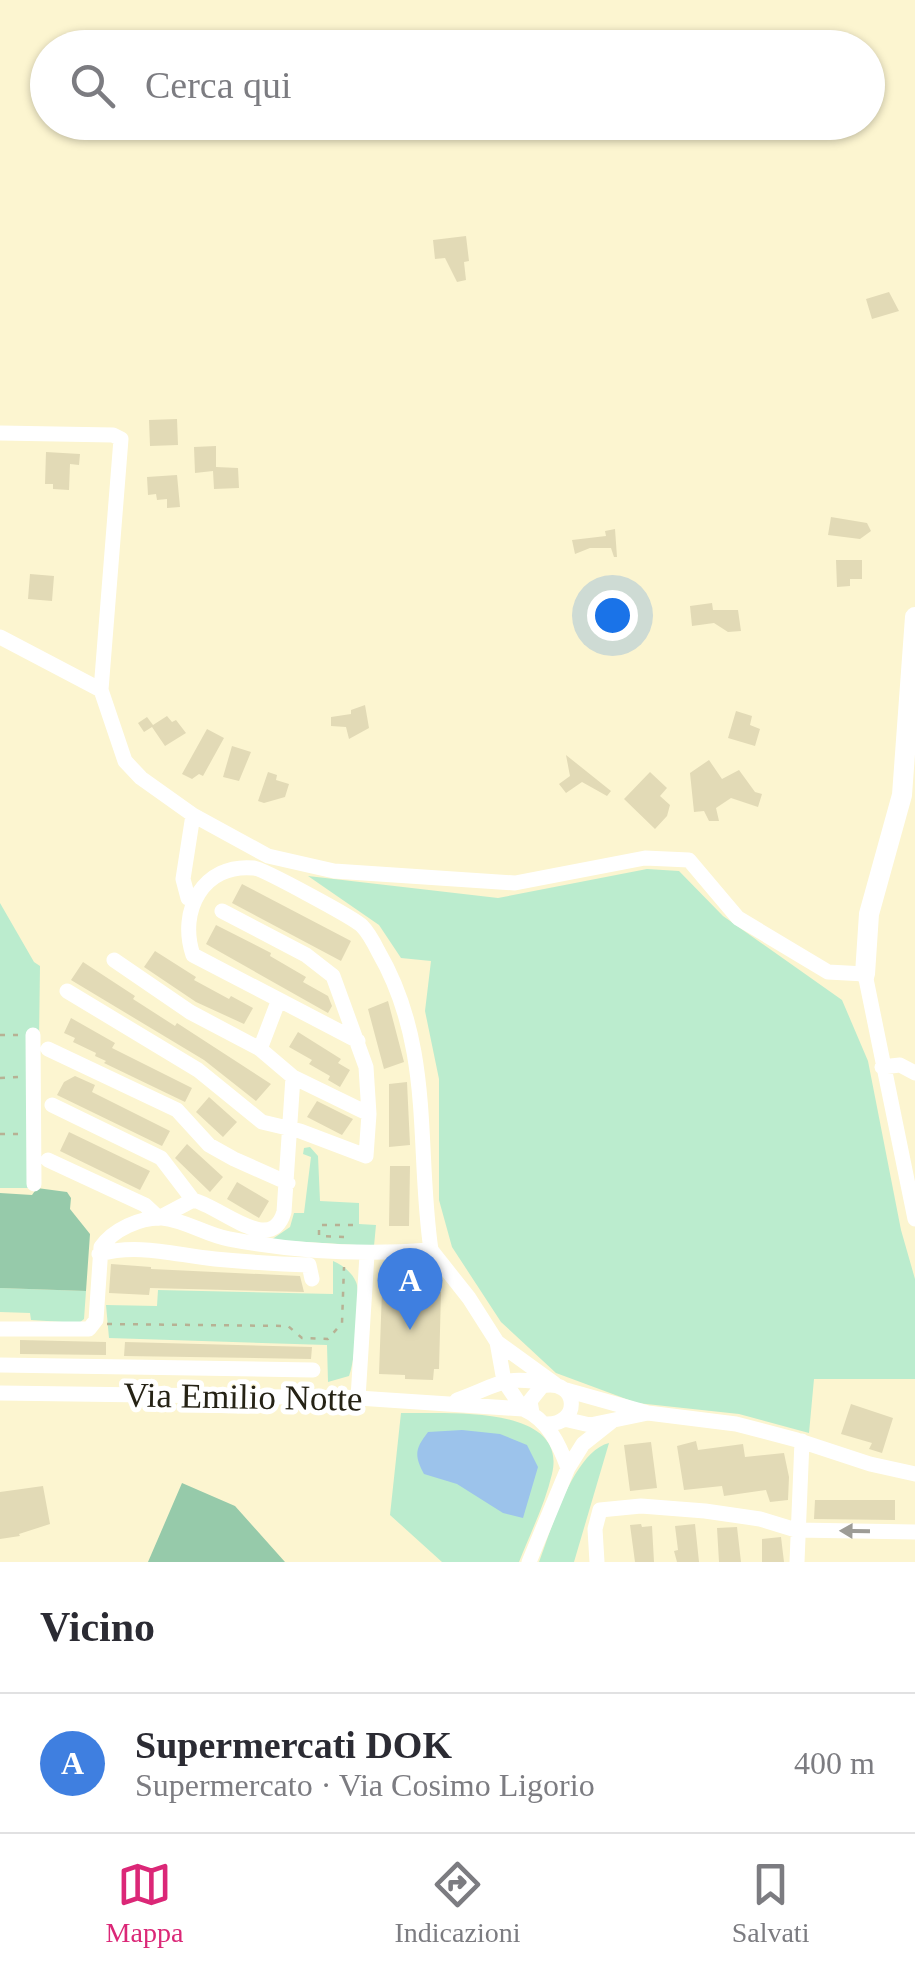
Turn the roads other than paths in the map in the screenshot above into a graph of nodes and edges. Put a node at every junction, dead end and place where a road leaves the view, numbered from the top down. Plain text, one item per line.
1 (0, 433) edge
2 (915, 617) edge
3 (0, 637) edge
4 (101, 690) junction
5 (193, 815) junction
6 (194, 900) junction
7 (222, 911) dead end
8 (114, 960) dead end
9 (865, 974) junction
10 (67, 992) dead end
11 (278, 1002) junction
12 (33, 1034) road end
13 (358, 1041) junction
14 (48, 1049) dead end
15 (260, 1049) junction
16 (882, 1066) junction
17 (915, 1072) edge
18 (293, 1077) junction
19 (52, 1105) dead end
20 (369, 1114) junction
21 (292, 1129) junction
22 (48, 1160) dead end
23 (288, 1182) junction
24 (34, 1184) dead end
25 (193, 1200) junction
26 (160, 1218) junction
27 (915, 1219) edge
28 (431, 1250) junction
29 (99, 1254) junction
30 (367, 1255) junction
31 (312, 1279) dead end
32 (0, 1329) edge
33 (498, 1342) junction
34 (0, 1364) edge
35 (312, 1370) dead end
36 (504, 1381) junction
37 (0, 1389) edge
38 (560, 1390) junction
39 (358, 1398) junction
40 (448, 1403) junction
41 (648, 1413) junction
42 (533, 1415) junction
43 (571, 1421) junction
44 (612, 1422) junction
45 (802, 1442) junction
46 (583, 1444) junction
47 (568, 1468) junction
48 (915, 1474) edge
49 (796, 1530) junction
50 (915, 1532) edge
51 (529, 1562) edge
52 (597, 1562) edge
53 (797, 1562) edge

1 - 4 street
2 - 9 main road
3 - 4 street
4 - 5 street
5 - 6 street
5 - 9 street
6 - 11 street
6 - 28 street
7 - 13 street
8 - 15 street
9 - 16 street
10 - 21 street
11 - 13 street
11 - 15 street
12 - 24 street
13 - 20 street
14 - 23 street
15 - 18 street
16 - 17 street
16 - 27 street
18 - 20 street
18 - 21 street
19 - 25 street
20 - 21 street
21 - 23 street
22 - 26 street
23 - 25 street
25 - 26 street
26 - 29 street
26 - 30 street
28 - 30 street
28 - 33 street
29 - 31 street
29 - 32 street
30 - 39 street
33 - 36 street
33 - 38 street
34 - 35 street
36 - 38 street
36 - 40 street
36 - 42 street
37 - 39 street, Via Emilio Notte
38 - 41 street
38 - 42 street
38 - 43 street
39 - 40 street, Via Emilio Notte
40 - 42 street, Via Emilio Notte
41 - 44 street
41 - 45 street
42 - 43 street, Via Emilio Notte
42 - 47 street
43 - 44 street, Via Emilio Notte
43 - 46 street
44 - 46 street
45 - 48 street
45 - 49 street
46 - 47 street
47 - 51 street
50 -> 49 street
49 - 52 street
49 - 53 street

